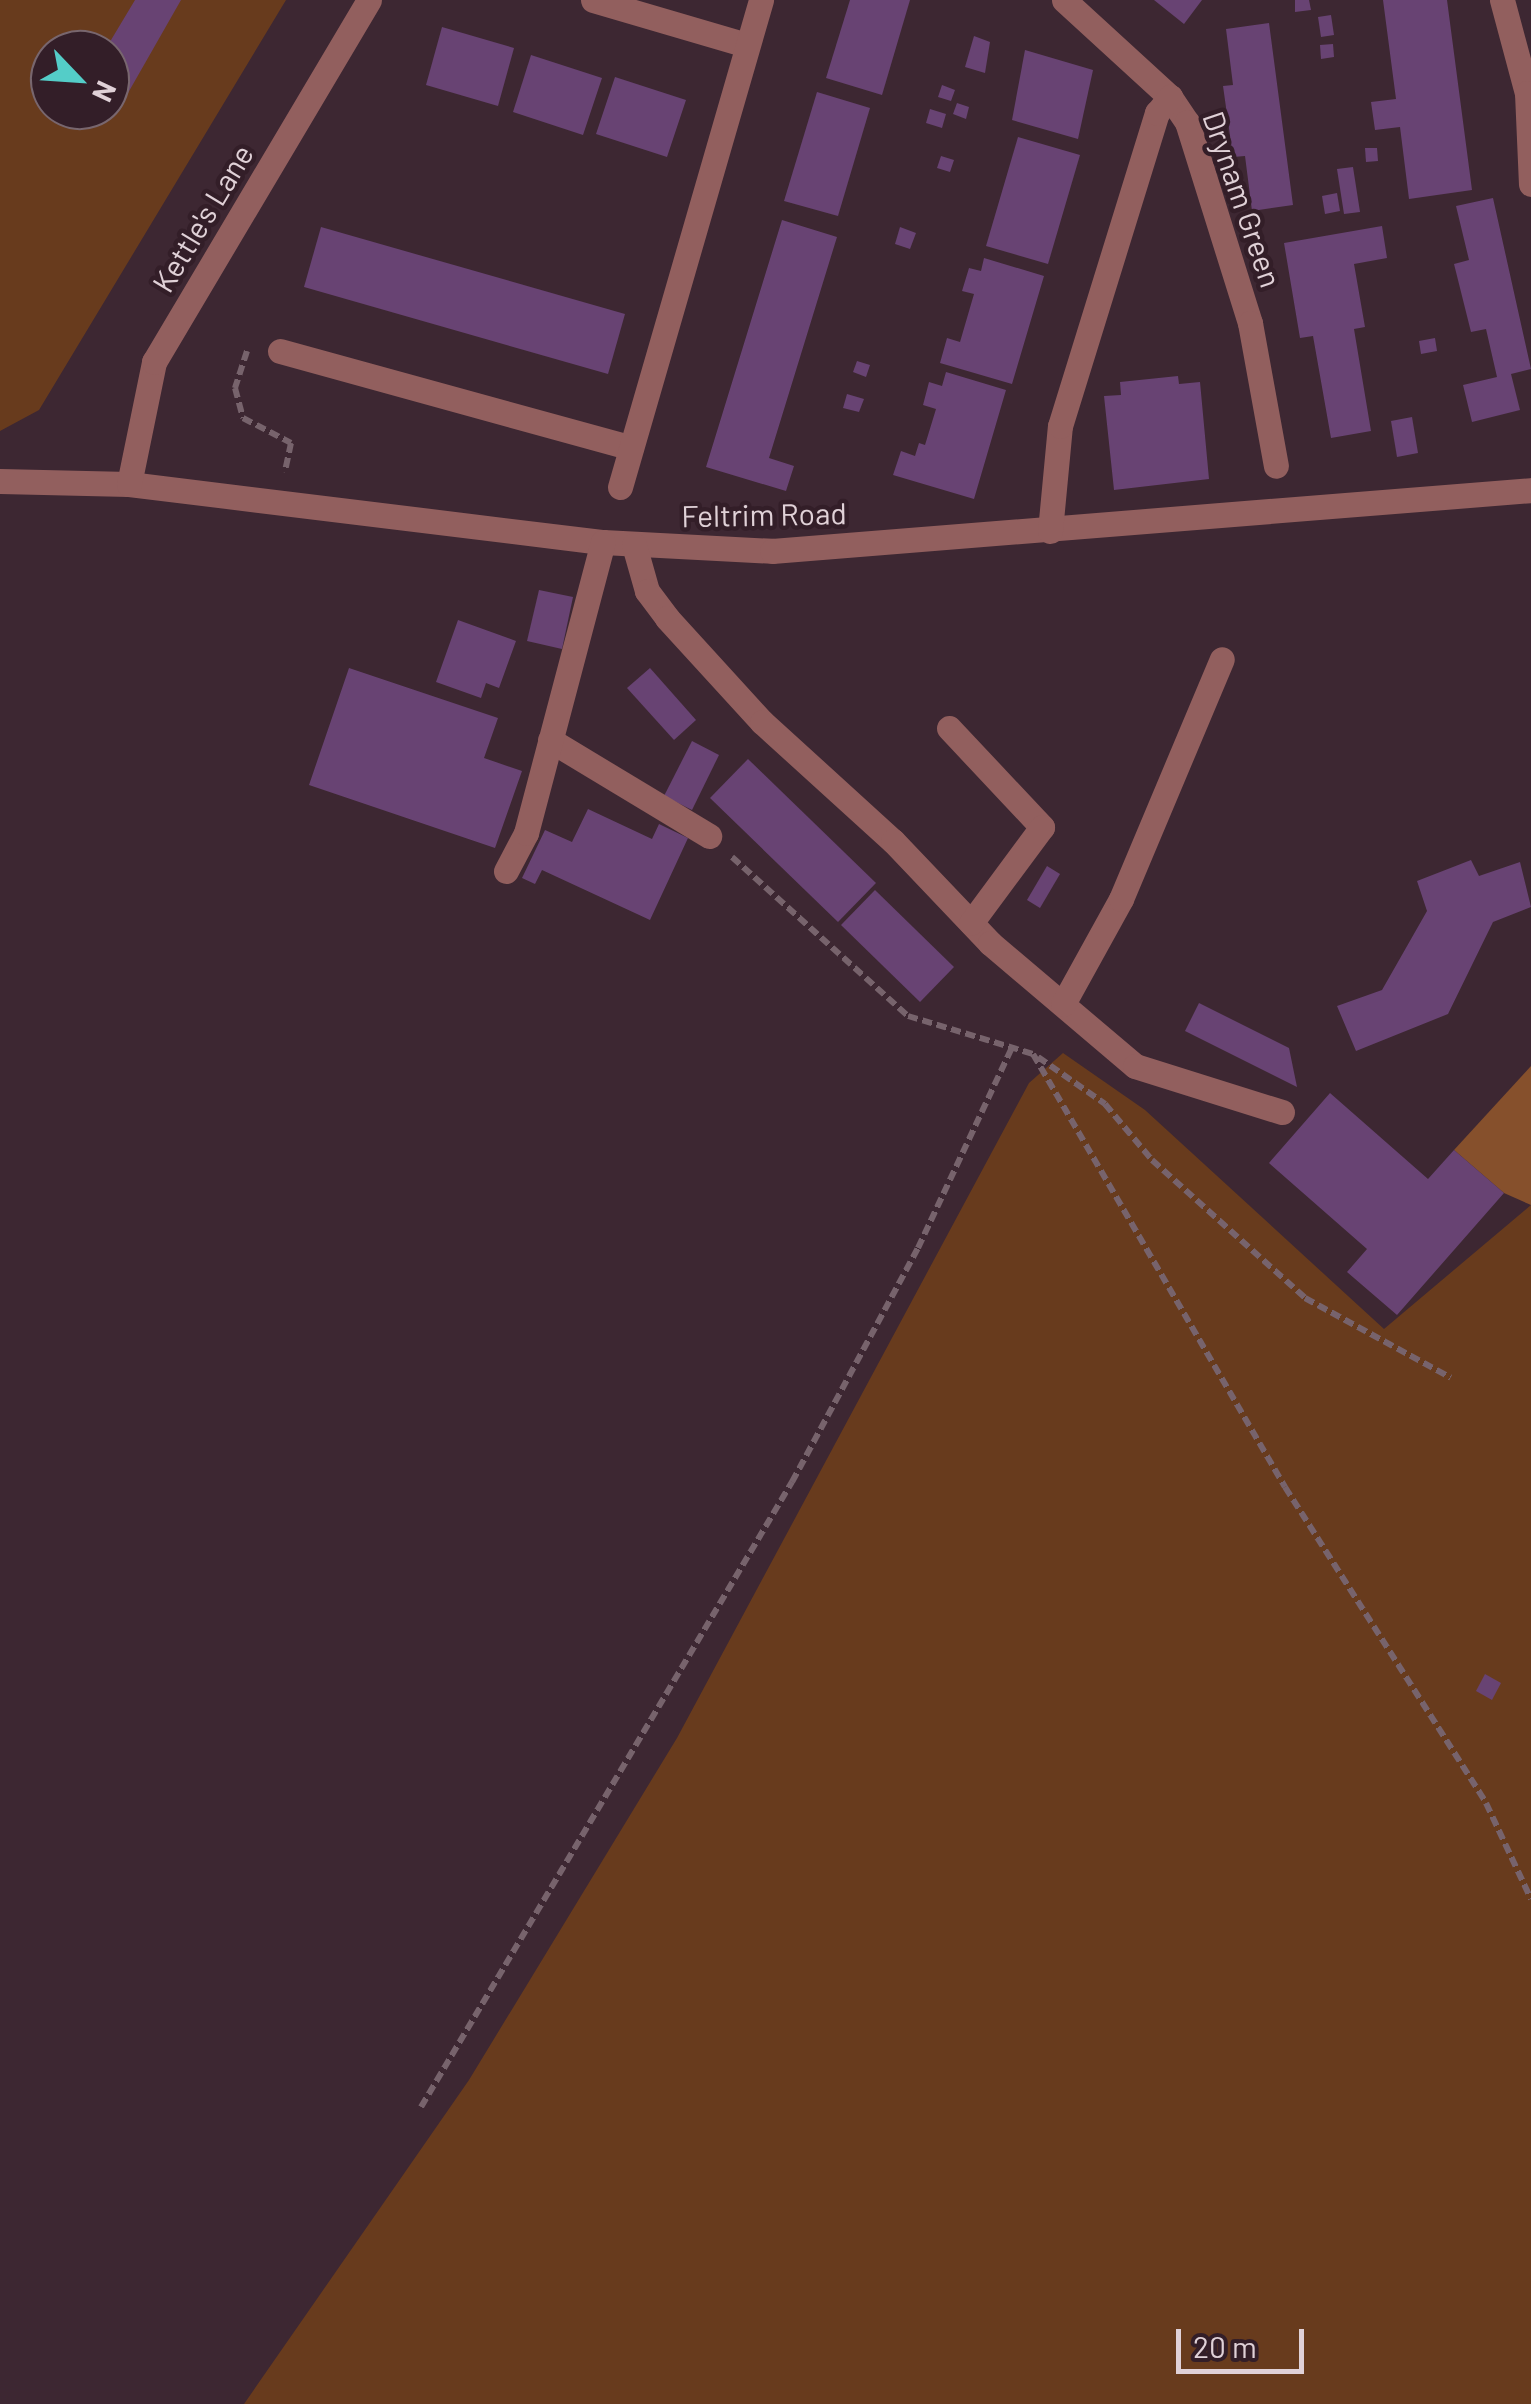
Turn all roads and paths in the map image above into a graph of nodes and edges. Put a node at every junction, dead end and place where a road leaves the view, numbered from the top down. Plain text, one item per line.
1 (369, 0) edge
2 (593, 0) edge
3 (762, 0) edge
4 (1064, 0) edge
5 (1502, 0) edge
6 (747, 45) junction
7 (1170, 97) junction
8 (1531, 184) edge
9 (280, 351) joint
10 (631, 448) junction
11 (1276, 466) dead end
12 (0, 481) edge
13 (129, 484) junction
14 (620, 487) dead end
15 (1531, 490) edge
16 (280, 499) junction
17 (1050, 531) junction
18 (603, 542) junction
19 (634, 545) junction
20 (1222, 659) dead end
21 (949, 728) dead end
22 (550, 740) junction
23 (710, 836) joint
24 (506, 871) dead end
25 (971, 923) junction
26 (1063, 1004) junction
27 (1014, 1045) junction
28 (1033, 1054) junction
29 (1282, 1112) dead end
30 (1451, 1378) dead end
31 (1531, 1899) edge
32 (420, 2107) dead end

1 - 13 street, Kettle's Lane
2 - 6 street
3 - 6 street
4 - 7 street, Drynam Green
5 - 8 street
6 - 10 street
7 - 11 street, Drynam Green
7 - 17 street
9 - 10 street
9 - 16 path
10 - 14 street
12 - 13 street, Feltrim Road
13 - 16 street, Feltrim Road
15 - 17 street, Feltrim Road
16 - 18 street, Feltrim Road
17 - 19 street, Feltrim Road
18 - 19 street, Feltrim Road
18 - 22 street
19 - 25 street
20 - 26 street
21 - 25 street
22 - 23 street
22 - 24 street
23 - 27 path
25 - 26 street
26 - 29 street
27 - 28 path
27 - 32 path
28 - 30 path
28 - 31 path

